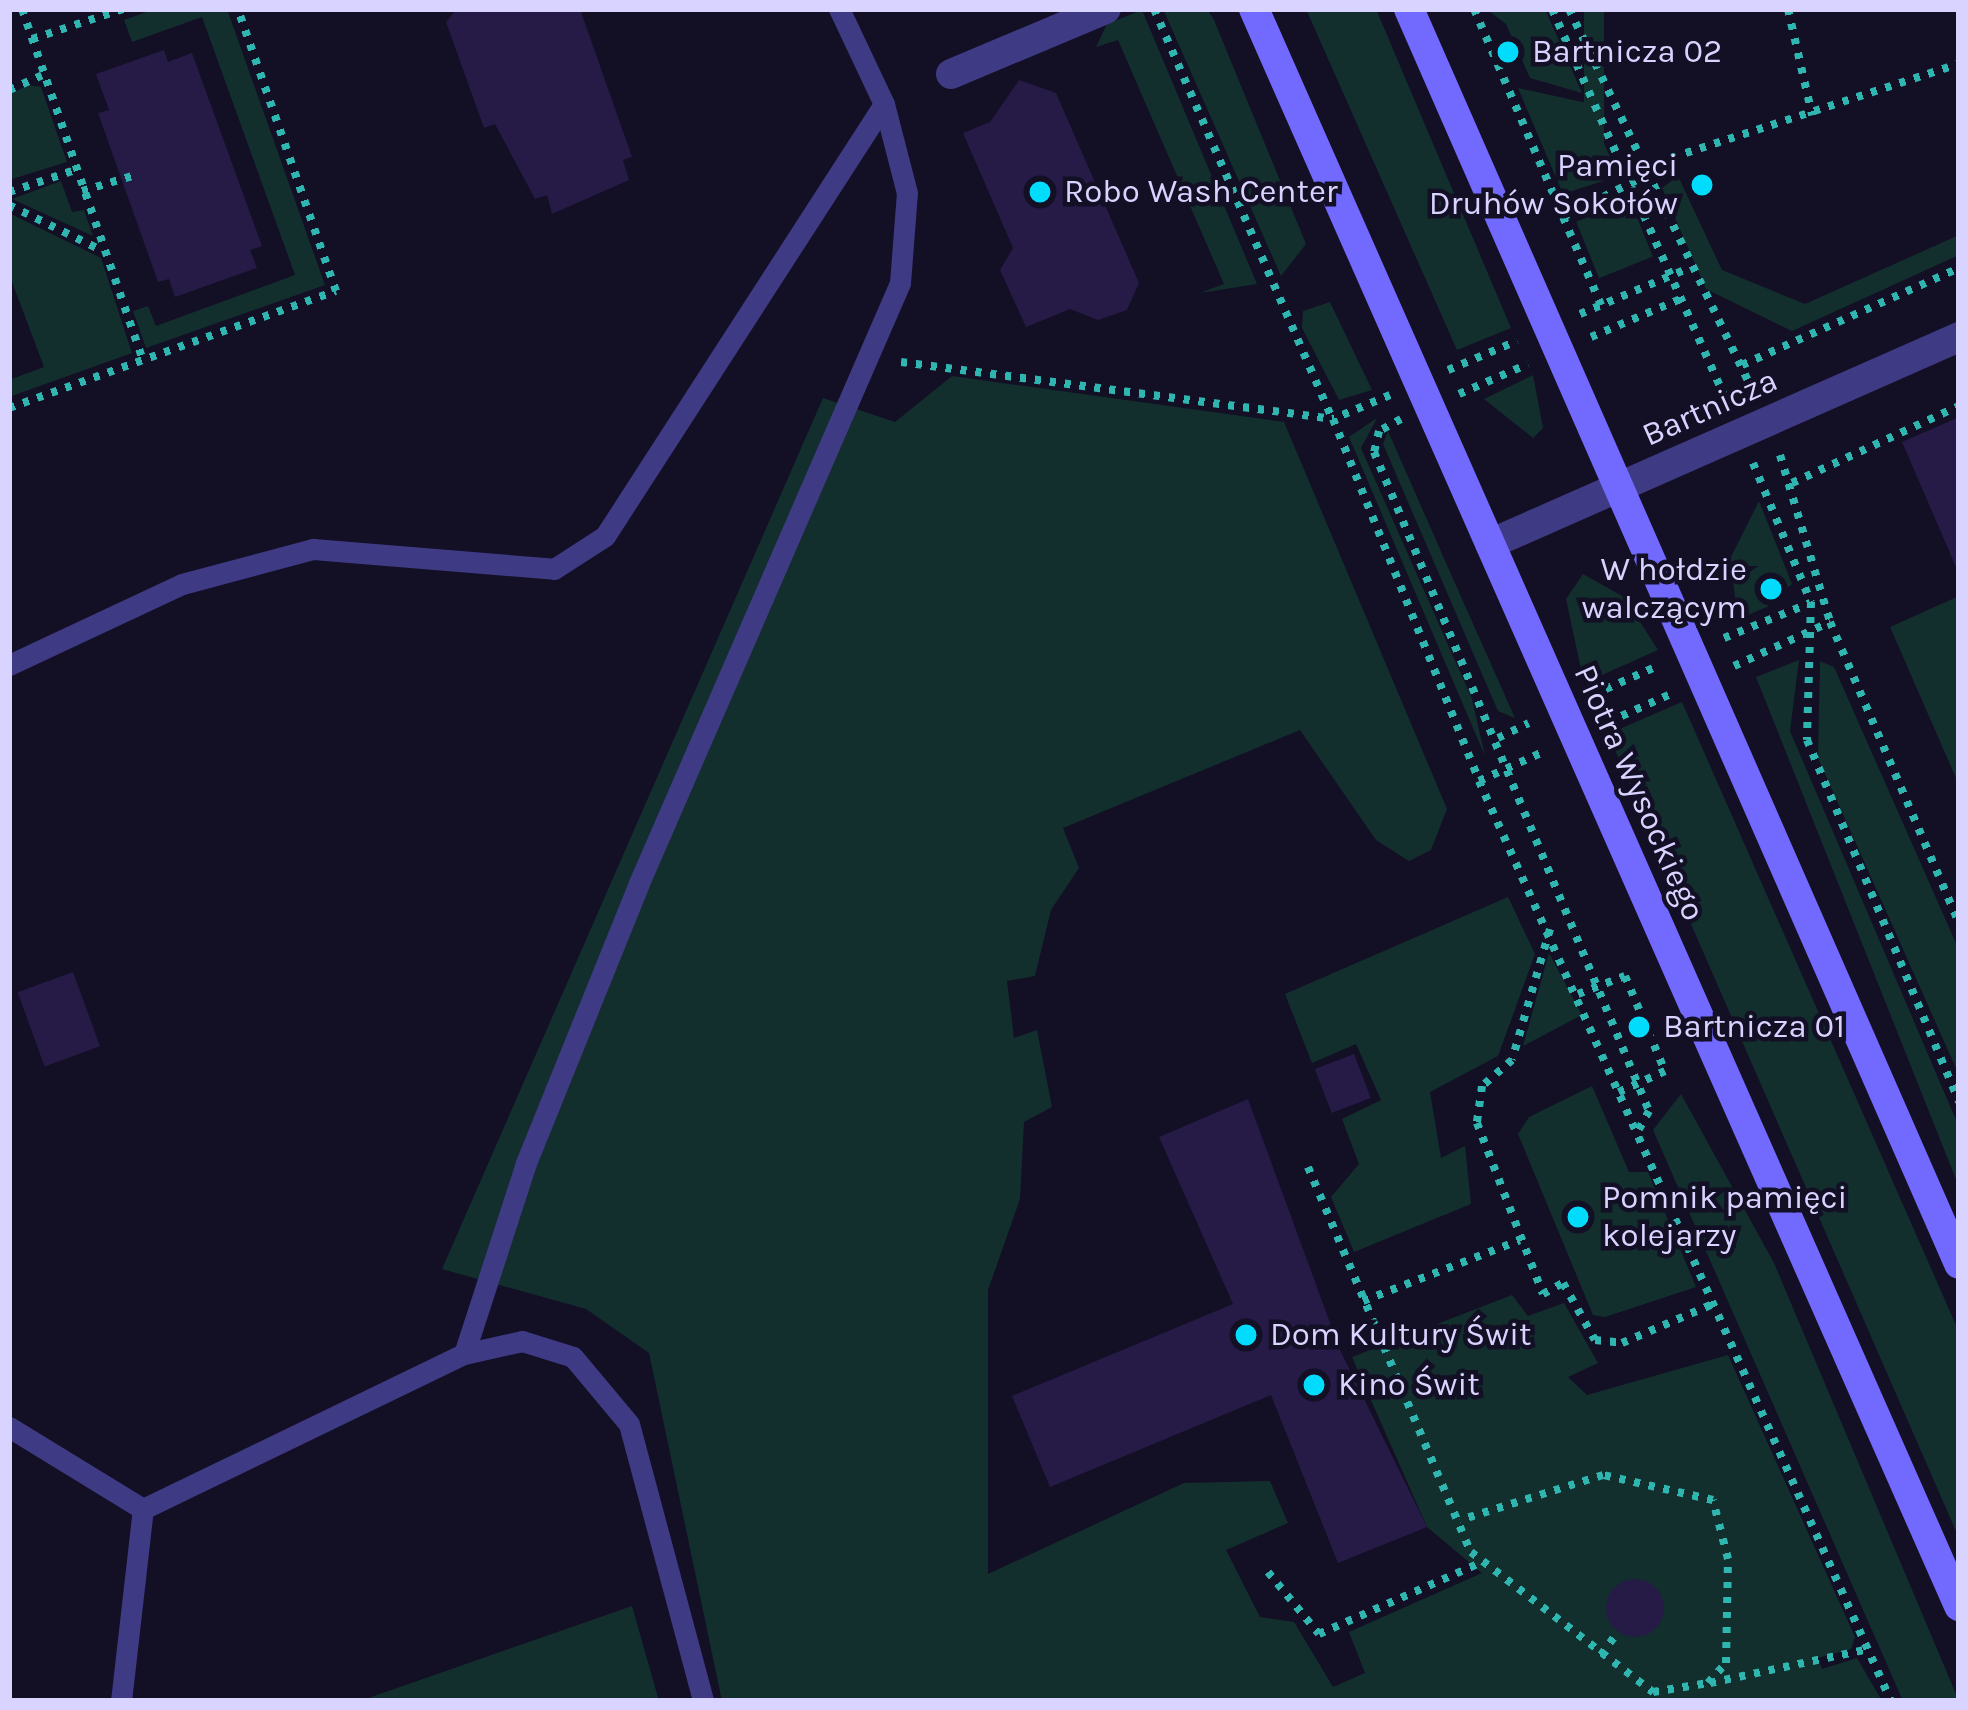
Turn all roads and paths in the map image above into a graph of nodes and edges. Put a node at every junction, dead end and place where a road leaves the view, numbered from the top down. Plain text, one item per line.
1 (22, 9) edge
2 (123, 9) edge
3 (238, 9) edge
4 (839, 9) edge
5 (1106, 9) edge
6 (1154, 9) edge
7 (1254, 9) edge
8 (1409, 9) edge
9 (1474, 9) edge
10 (1552, 9) edge
11 (1788, 9) edge
12 (32, 39) junction
13 (1959, 64) edge
14 (951, 74) dead end
15 (42, 75) junction
16 (9, 90) edge
17 (884, 104) junction
18 (1813, 115) junction
19 (75, 170) junction
20 (132, 176) dead end
21 (1632, 184) junction
22 (82, 191) junction
23 (9, 192) edge
24 (9, 205) edge
25 (1563, 217) junction
26 (102, 250) junction
27 (1959, 268) edge
28 (1601, 305) dead end
29 (1959, 337) edge
30 (142, 360) junction
31 (937, 362) dead end
32 (1742, 364) dead end
33 (1959, 406) edge
34 (9, 408) edge
35 (1741, 434) junction
36 (1792, 483) dead end
37 (1620, 488) junction
38 (1490, 544) junction
39 (9, 665) edge
40 (1479, 781) dead end
41 (1551, 928) junction
42 (1579, 994) junction
43 (1619, 1092) junction
44 (1959, 1102) edge
45 (1308, 1167) dead end
46 (1520, 1240) junction
47 (1959, 1264) edge
48 (1363, 1301) junction
49 (1712, 1304) junction
50 (464, 1354) junction
51 (9, 1427) edge
52 (142, 1509) junction
53 (1460, 1520) junction
54 (1483, 1561) junction
55 (1268, 1572) dead end
56 (1959, 1606) edge
57 (1618, 1632) dead end
58 (1868, 1649) junction
59 (1601, 1655) junction
60 (1708, 1683) junction
61 (121, 1701) edge
62 (703, 1701) edge
63 (1891, 1701) edge

1 - 12 path
2 - 12 path
3 - 30 path
4 - 17 lane
5 - 14 street
6 - 31 path
7 - 38 main road, Piotra Wysockiego
8 - 37 main road
9 - 25 path
10 - 21 path
11 - 18 path
12 - 15 path
13 - 18 path
15 - 16 path
15 - 19 path
17 - 39 lane
17 - 50 lane
18 - 21 path
19 - 22 path
19 - 23 path
20 - 22 path
21 - 25 path
21 - 35 path
22 - 26 path
24 - 26 path
25 - 28 path
26 - 30 path
27 - 32 path
29 - 35 street, Bartnicza
30 - 34 path
33 - 36 path
35 - 37 street, Bartnicza
35 - 44 path
37 - 38 street, Bartnicza
37 - 47 main road
38 - 56 main road, Piotra Wysockiego
40 - 41 path
41 - 42 path
41 - 46 path
42 - 43 path
42 - 43 path
43 - 49 path
45 - 48 path
46 - 48 path
46 - 49 path
48 - 53 path
49 - 58 path
50 - 52 lane
50 - 62 lane
51 - 52 lane
52 - 61 lane
53 - 54 path
53 - 60 path
54 - 55 path
54 - 59 path
57 - 59 path
58 - 60 path
58 - 63 path
59 - 60 path

